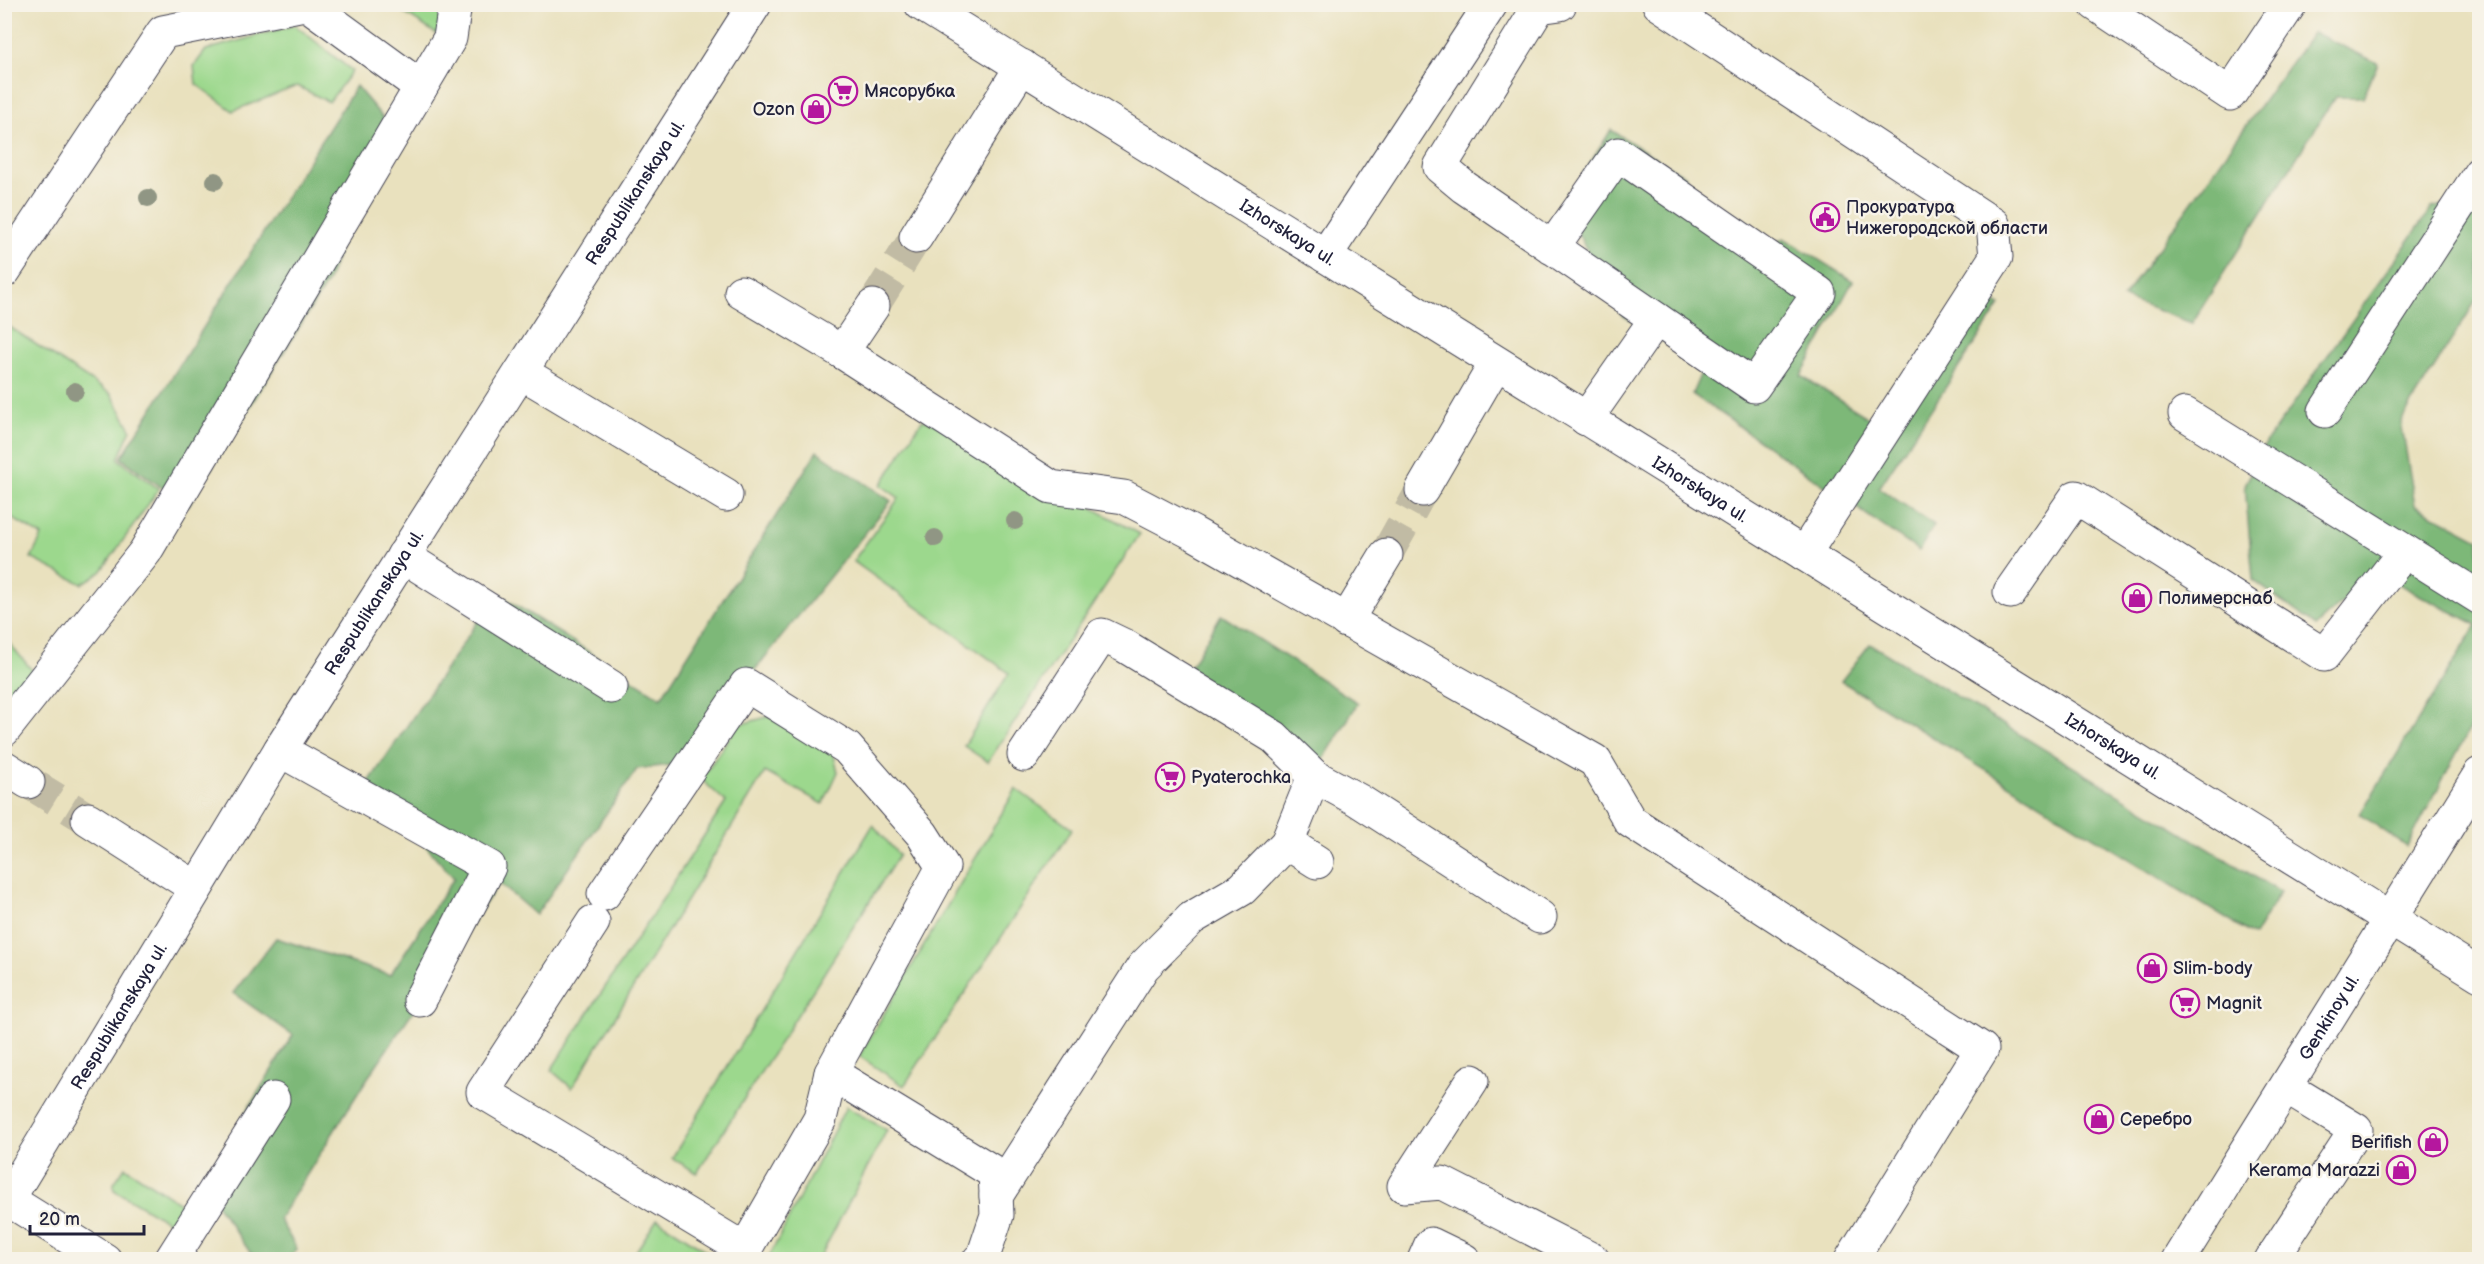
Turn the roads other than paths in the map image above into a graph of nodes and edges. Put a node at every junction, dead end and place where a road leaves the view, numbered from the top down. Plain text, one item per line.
1 (305, 4) edge
2 (455, 4) edge
3 (755, 4) edge
4 (921, 4) edge
5 (1491, 4) edge
6 (1560, 4) edge
7 (1659, 4) edge
8 (2095, 4) edge
9 (2290, 4) edge
10 (1022, 66) junction
11 (421, 87) junction
12 (2480, 173) edge
13 (916, 237) tunnel mouth
14 (1552, 248) junction
15 (1325, 256) junction
16 (4, 271) edge
17 (741, 292) dead end
18 (873, 306) tunnel mouth
19 (1656, 319) junction
20 (842, 352) junction
21 (1496, 363) junction
22 (521, 372) junction
23 (2325, 411) dead end
24 (2184, 414) dead end
25 (1586, 419) junction
26 (1422, 490) tunnel mouth
27 (726, 495) dead end
28 (2405, 551) junction
29 (1804, 554) junction
30 (1386, 555) tunnel mouth
31 (403, 556) junction
32 (2010, 592) dead end
33 (2480, 598) edge
34 (1346, 621) junction
35 (611, 687) dead end
36 (4, 730) edge
37 (280, 750) junction
38 (1024, 755) dead end
39 (2480, 774) edge
40 (1314, 776) junction
41 (88, 819) tunnel mouth
42 (1287, 843) junction
43 (1317, 862) dead end
44 (196, 888) junction
45 (1540, 917) dead end
46 (2390, 918) junction
47 (2480, 975) edge
48 (420, 1000) dead end
49 (831, 1073) junction
50 (1472, 1081) dead end
51 (2287, 1088) junction
52 (273, 1099) dead end
53 (996, 1196) junction
54 (6, 1201) edge
55 (741, 1254) edge
56 (105, 1260) edge
57 (171, 1260) edge
58 (979, 1260) edge
59 (1424, 1260) edge
60 (1464, 1260) edge
61 (1593, 1260) edge
62 (1851, 1260) edge
63 (2178, 1260) edge
64 (2271, 1260) edge

1 - 11 street
1 - 16 street
2 - 11 street
3 - 22 street, Respublikanskaya ul.
4 - 10 street, Izhorskaya ul.
5 - 15 street
6 - 14 street
7 - 29 street
8 - 9 street
10 - 13 street
10 - 15 street, Izhorskaya ul.
11 - 36 street
12 - 23 street
14 - 19 street
14 - 19 street
15 - 21 street, Izhorskaya ul.
17 - 20 street
18 - 20 street
19 - 25 street
20 - 34 street
21 - 25 street, Izhorskaya ul.
21 - 26 street
22 - 27 street
22 - 31 street, Respublikanskaya ul.
24 - 28 street
25 - 29 street, Izhorskaya ul.
28 - 32 street
28 - 33 street
29 - 46 street, Izhorskaya ul.
30 - 34 street
31 - 35 street
31 - 37 street, Respublikanskaya ul.
34 - 62 street
37 - 44 street, Respublikanskaya ul.
37 - 48 street
38 - 40 street
39 - 46 street, Genkinoy ul.
40 - 42 street
40 - 45 street
41 - 44 street
42 - 43 street
42 - 53 street
44 - 54 street, Respublikanskaya ul.
46 - 47 street, Izhorskaya ul.
46 - 51 street, Genkinoy ul.
49 - 53 street
49 - 55 street
49 - 55 street
50 - 61 street
51 - 63 street, Genkinoy ul.
51 - 64 street
52 - 57 street
53 - 58 street
54 - 56 street
59 - 60 street

